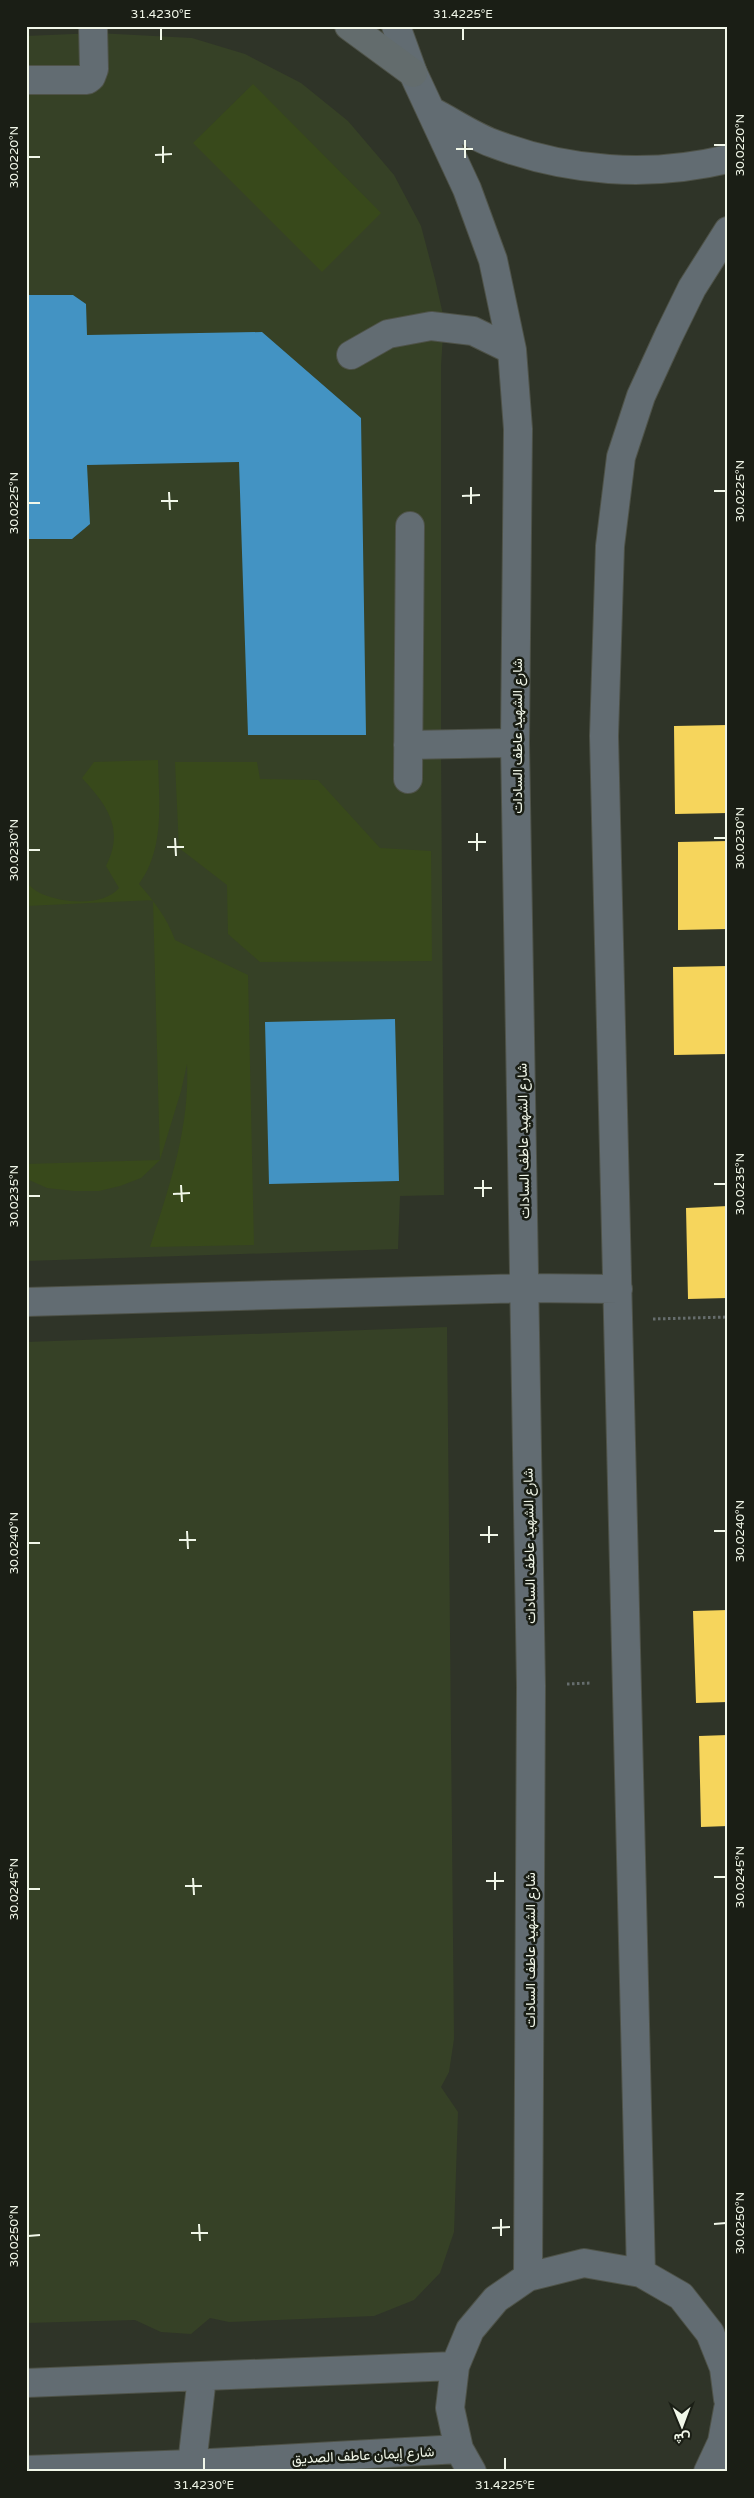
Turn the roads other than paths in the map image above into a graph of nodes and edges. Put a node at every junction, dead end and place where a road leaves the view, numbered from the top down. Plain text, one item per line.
1 (94, 26) edge
2 (349, 26) edge
3 (396, 26) edge
4 (413, 72) junction
5 (26, 80) edge
6 (431, 111) junction
7 (728, 159) edge
8 (728, 232) edge
9 (512, 350) junction
10 (351, 355) dead end
11 (410, 526) dead end
12 (516, 743) junction
13 (408, 745) junction
14 (408, 779) dead end
15 (526, 1288) junction
16 (618, 1288) junction
17 (26, 1302) edge
18 (641, 2273) junction
19 (528, 2277) junction
20 (719, 2334) edge
21 (455, 2366) junction
22 (202, 2378) junction
23 (26, 2383) edge
24 (728, 2399) edge
25 (728, 2409) edge
26 (465, 2460) edge
27 (192, 2464) junction
28 (26, 2470) edge
29 (728, 2470) edge
30 (708, 2472) edge
31 (721, 2472) edge

1 - 5 street
2 - 4 main road
3 - 4 street, شارع الشهيد عاطف السادات
4 - 6 street, شارع الشهيد عاطف السادات
6 - 7 street
6 - 9 street, شارع الشهيد عاطف السادات
8 - 16 street
9 - 10 street
9 - 12 street, شارع الشهيد عاطف السادات
11 - 13 street
12 - 13 street
12 - 15 street, شارع الشهيد عاطف السادات
13 - 14 street
15 - 16 street
15 - 17 street
15 - 19 street, شارع الشهيد عاطف السادات
16 - 18 street
18 - 19 street
18 - 20 street
19 - 21 street
20 - 24 street
21 - 22 street
21 - 26 street
22 - 23 street
22 - 27 street
25 - 30 street
26 - 27 street, شارع إيمان عاطف الصديق
27 - 28 street, شارع إيمان عاطف الصديق
29 - 31 street

